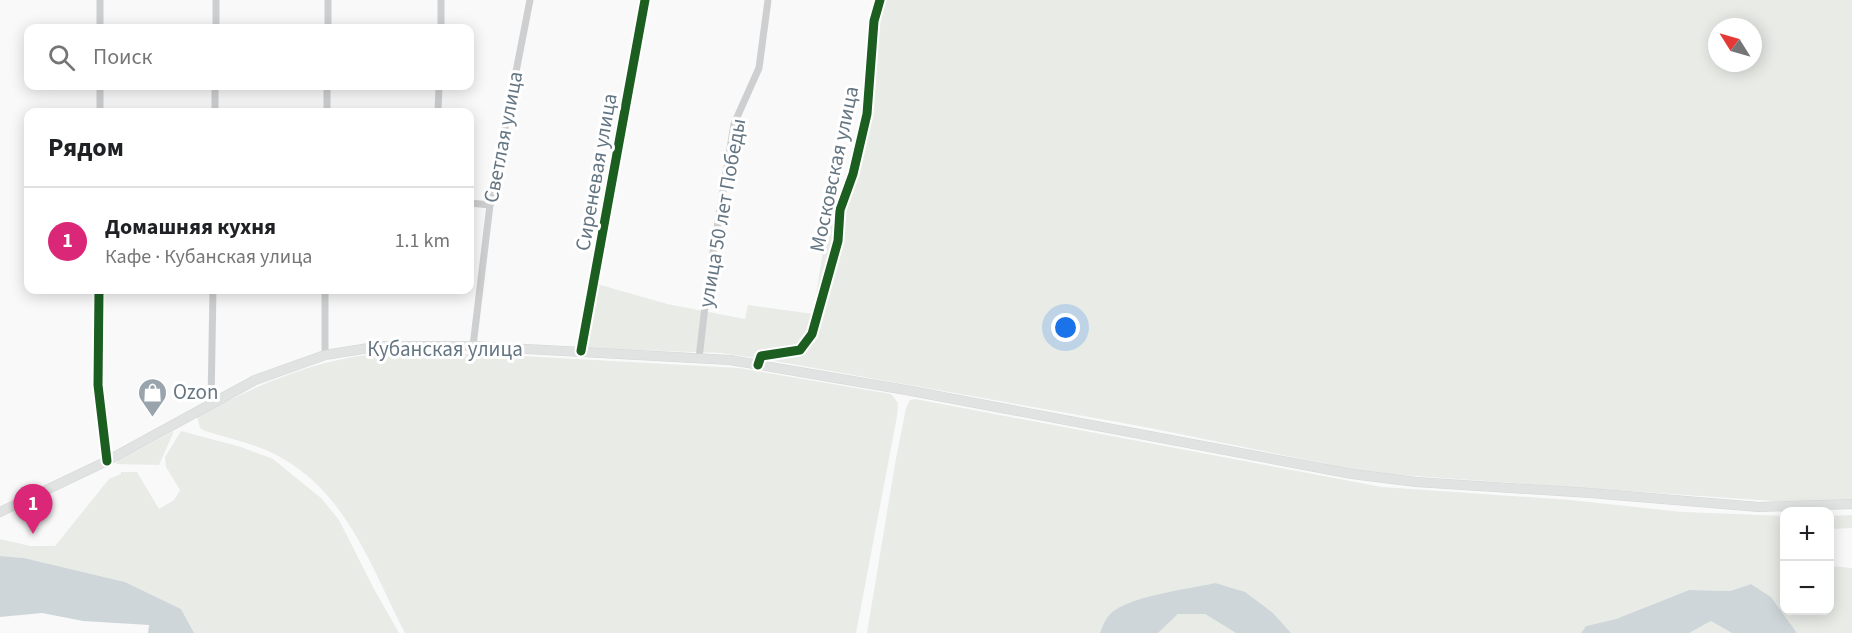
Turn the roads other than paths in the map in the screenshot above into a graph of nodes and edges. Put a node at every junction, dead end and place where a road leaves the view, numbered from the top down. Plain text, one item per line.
1 (100, 0) edge
2 (216, 0) edge
3 (328, 0) edge
4 (441, 0) edge
5 (530, 0) edge
6 (645, 0) edge
7 (768, 0) edge
8 (880, 0) edge
9 (100, 24) edge
10 (216, 24) edge
11 (328, 24) edge
12 (441, 24) edge
13 (100, 90) edge
14 (215, 90) edge
15 (327, 90) edge
16 (439, 90) edge
17 (100, 108) edge
18 (215, 108) edge
19 (327, 108) edge
20 (438, 108) edge
21 (474, 203) edge
22 (490, 205) junction
23 (99, 294) edge
24 (213, 294) edge
25 (325, 294) edge
26 (473, 346) junction
27 (581, 351) junction
28 (325, 355) junction
29 (699, 358) junction
30 (758, 365) junction
31 (212, 402) junction
32 (107, 461) junction
33 (1852, 504) edge
34 (0, 512) edge

1 - 9 street
2 - 10 street
3 - 11 street
4 - 12 street
5 - 22 street, Светлая улица
6 - 27 street, Сиреневая улица
7 - 29 street, улица 50 лет Победы
8 - 30 street, Московская улица
13 - 17 street
14 - 18 street
15 - 19 street
16 - 20 street
21 - 22 street
22 - 26 street, Светлая улица
23 - 32 street
24 - 31 street
25 - 28 street
26 - 27 main road, Кубанская улица
26 - 28 main road, Кубанская улица
27 - 29 main road, Кубанская улица
28 - 31 main road, Кубанская улица
29 - 30 main road, Кубанская улица
30 - 33 main road, Кубанская улица
31 - 32 main road, Кубанская улица
32 - 34 main road, Кубанская улица

